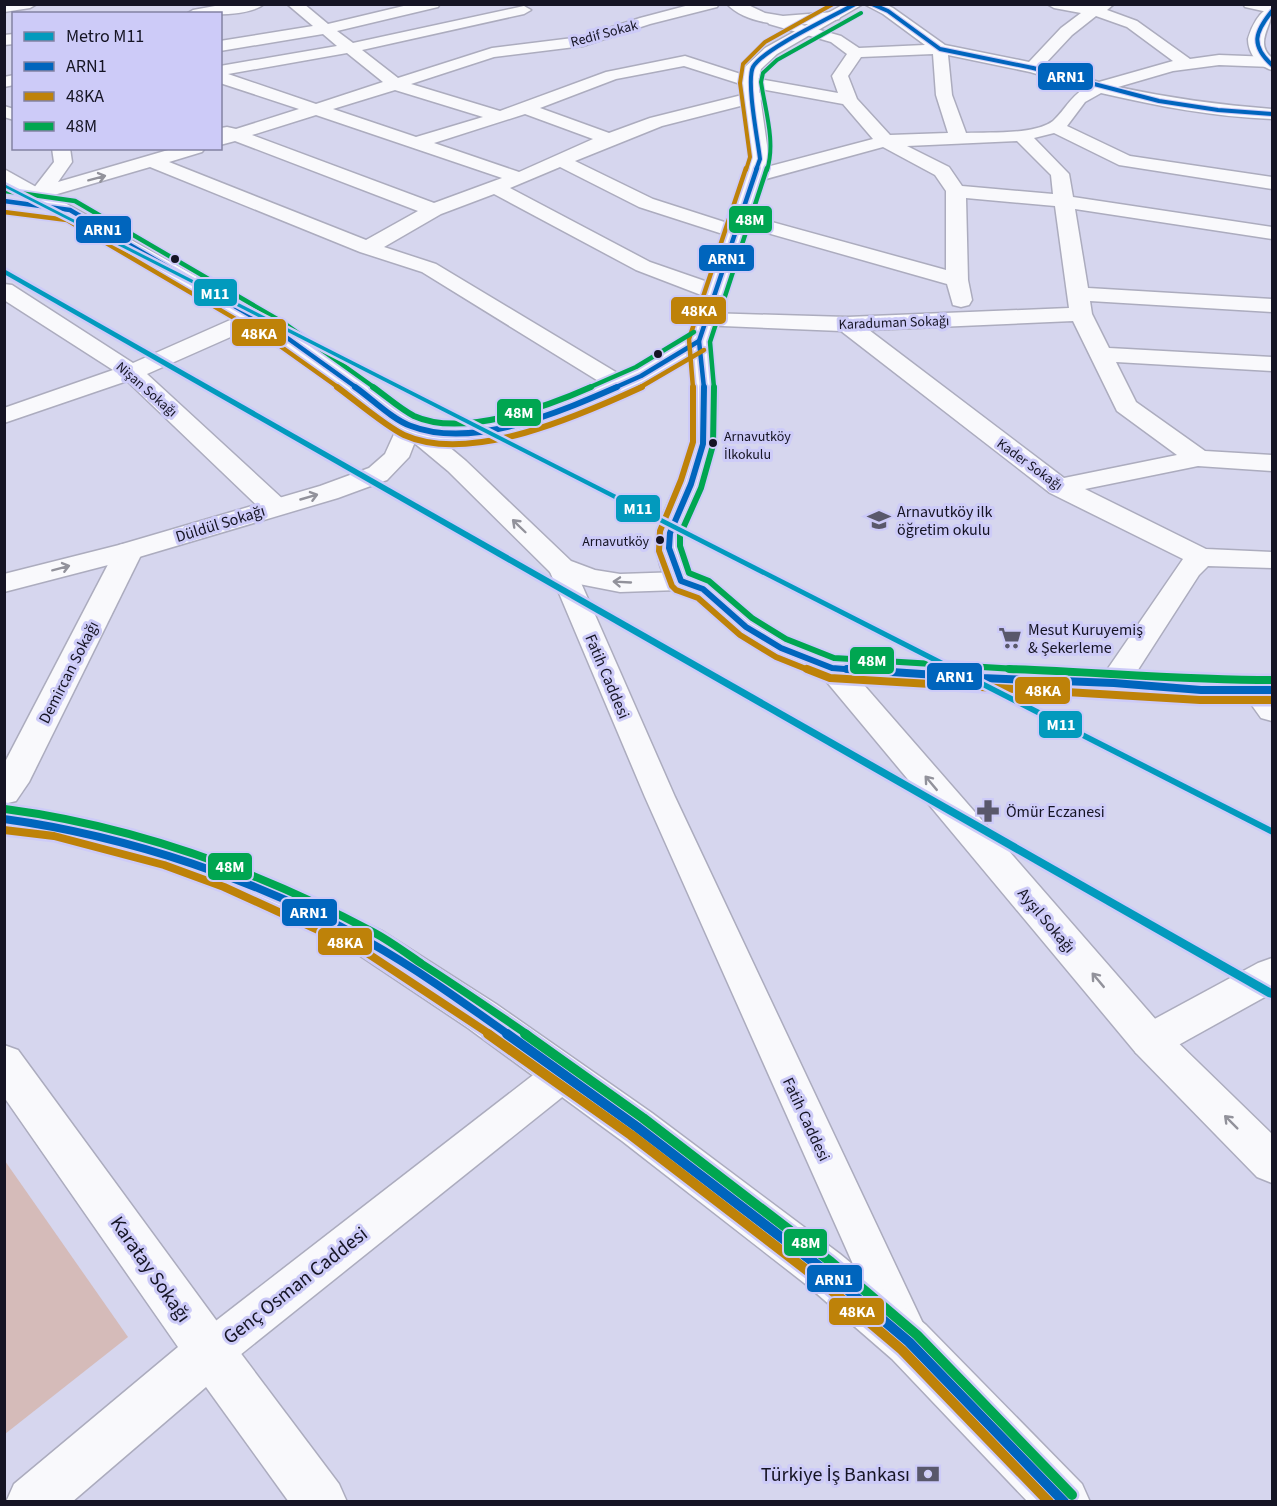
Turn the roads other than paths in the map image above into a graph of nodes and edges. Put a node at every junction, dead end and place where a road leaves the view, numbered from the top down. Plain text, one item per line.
1 (30, 4) edge
2 (257, 4) edge
3 (294, 4) edge
4 (433, 4) edge
5 (712, 4) edge
6 (734, 4) edge
7 (856, 4) edge
8 (871, 4) edge
9 (1054, 4) edge
10 (1108, 4) edge
11 (1250, 4) edge
12 (12, 6) edge
13 (524, 10) edge
14 (1093, 10) junction
15 (1272, 10) edge
16 (206, 12) edge
17 (834, 16) junction
18 (774, 21) junction
19 (326, 29) junction
20 (563, 31) dead end
21 (806, 31) junction
22 (583, 41) junction
23 (222, 46) edge
24 (350, 48) junction
25 (527, 48) junction
26 (940, 49) junction
27 (856, 53) junction
28 (546, 60) dead end
29 (1187, 63) junction
30 (1270, 63) edge
31 (1033, 68) junction
32 (222, 70) edge
33 (565, 72) dead end
34 (222, 78) edge
35 (584, 84) junction
36 (398, 85) junction
37 (1099, 87) junction
38 (752, 89) junction
39 (849, 100) junction
40 (524, 108) junction
41 (315, 109) junction
42 (1272, 114) edge
43 (501, 117) junction
44 (1056, 127) junction
45 (226, 135) edge
46 (958, 136) junction
47 (1022, 136) junction
48 (609, 139) junction
49 (885, 141) junction
50 (416, 143) junction
51 (64, 150) edge
52 (190, 150) edge
53 (559, 160) junction
54 (154, 162) junction
55 (4, 174) edge
56 (755, 176) junction
57 (520, 178) junction
58 (1272, 183) edge
59 (494, 187) junction
60 (4, 189) edge
61 (956, 191) junction
62 (40, 193) junction
63 (4, 201) edge
64 (1063, 201) junction
65 (70, 210) junction
66 (434, 210) junction
67 (737, 226) junction
68 (1272, 233) edge
69 (367, 248) junction
70 (957, 280) junction
71 (4, 290) edge
72 (717, 293) junction
73 (1080, 304) junction
74 (1272, 305) edge
75 (254, 318) junction
76 (960, 319) junction
77 (847, 324) junction
78 (703, 330) junction
79 (1101, 354) junction
80 (1272, 364) edge
81 (131, 372) junction
82 (631, 381) junction
83 (705, 394) junction
84 (4, 416) edge
85 (409, 426) junction
86 (1198, 458) junction
87 (1272, 463) edge
88 (1059, 487) junction
89 (275, 507) junction
90 (129, 550) junction
91 (1201, 557) junction
92 (1272, 560) edge
93 (561, 567) junction
94 (681, 581) junction
95 (4, 583) edge
96 (832, 668) junction
97 (1114, 682) junction
98 (1267, 697) edge
99 (4, 792) edge
100 (4, 819) edge
101 (1272, 974) edge
102 (1150, 1041) junction
103 (4, 1063) edge
104 (563, 1074) junction
105 (1272, 1163) edge
106 (909, 1342) junction
107 (210, 1352) junction
108 (32, 1502) edge
109 (321, 1502) edge
110 (1064, 1502) edge

1 - 12 street
2 - 16 street
3 - 19 street
4 - 19 street
5 - 22 street, Redif Sokak
6 - 18 street
7 - 17 street
8 - 26 street
9 - 14 street
10 - 14 street
11 - 15 street
13 - 24 street
14 - 29 street
14 - 31 street
15 - 30 street
17 - 18 street
17 - 21 street
18 - 21 street
19 - 23 street
19 - 24 street
20 - 22 street
21 - 27 street
21 - 38 street
22 - 25 street, Redif Sokak
24 - 32 street
24 - 36 street
25 - 28 street
25 - 36 street, Redif Sokak
26 - 27 street
26 - 31 street
26 - 46 street
27 - 39 street
29 - 30 street
29 - 37 street
31 - 37 street
33 - 35 street
34 - 41 street
35 - 38 street
35 - 40 street
36 - 41 street, Redif Sokak
36 - 43 street
37 - 42 street
37 - 44 street
38 - 39 street
38 - 48 street
38 - 56 street
39 - 49 street
40 - 43 street
40 - 48 street
41 - 45 street, Redif Sokak
41 - 50 street
43 - 50 street
44 - 47 street
44 - 58 street
45 - 66 street
46 - 47 street
46 - 49 street
47 - 64 street
48 - 53 street
49 - 56 street
49 - 61 street
50 - 57 street
51 - 62 street
52 - 54 street
53 - 57 street
53 - 67 street
62 -> 54 street
54 - 69 street
55 - 62 street, Fatih Caddesi
56 - 67 street
57 - 59 street
59 - 66 street
59 - 72 street
60 - 62 street
61 - 64 street
61 - 70 street
62 - 65 street, Fatih Caddesi
63 - 65 street
64 - 68 street
64 - 73 street
65 - 75 street, Fatih Caddesi
66 - 69 street
67 - 70 street
67 - 72 street
69 - 82 street
70 - 76 street
71 - 81 street, Nişan Sokağı
72 - 78 street
73 - 74 street, Karaduman Sokağı
73 - 76 street, Karaduman Sokağı
73 - 79 street
75 - 81 street
75 - 85 street, Fatih Caddesi
76 - 77 street, Karaduman Sokağı
77 - 78 street, Karaduman Sokağı
77 - 88 street, Kader Sokağı
78 - 82 street
78 - 83 street
79 - 80 street
79 - 86 street
81 - 84 street
81 - 89 street, Nişan Sokağı
82 - 83 street
82 - 85 street
83 - 94 street
89 -> 85 street, Düldül Sokağı
93 -> 85 street, Fatih Caddesi
86 - 87 street
86 - 88 street
88 - 91 street, Kader Sokağı
89 - 90 street, Düldül Sokağı
95 -> 90 street, Düldül Sokağı
90 - 99 street, Demircan Sokağı
91 - 92 street, Kader Sokağı
91 - 97 street
94 -> 93 street
93 - 106 street, Fatih Caddesi
94 - 96 street
96 - 97 street
102 -> 96 street, Ayşıl Sokağı
97 - 98 street
100 - 104 street
101 - 102 street
105 -> 102 street, Ayşıl Sokağı
103 - 107 street, Karatay Sokağı
104 - 106 street
104 - 107 street, Genç Osman Caddesi
106 - 110 street
107 - 108 street, Genç Osman Caddesi
107 - 109 street, Karatay Sokağı

